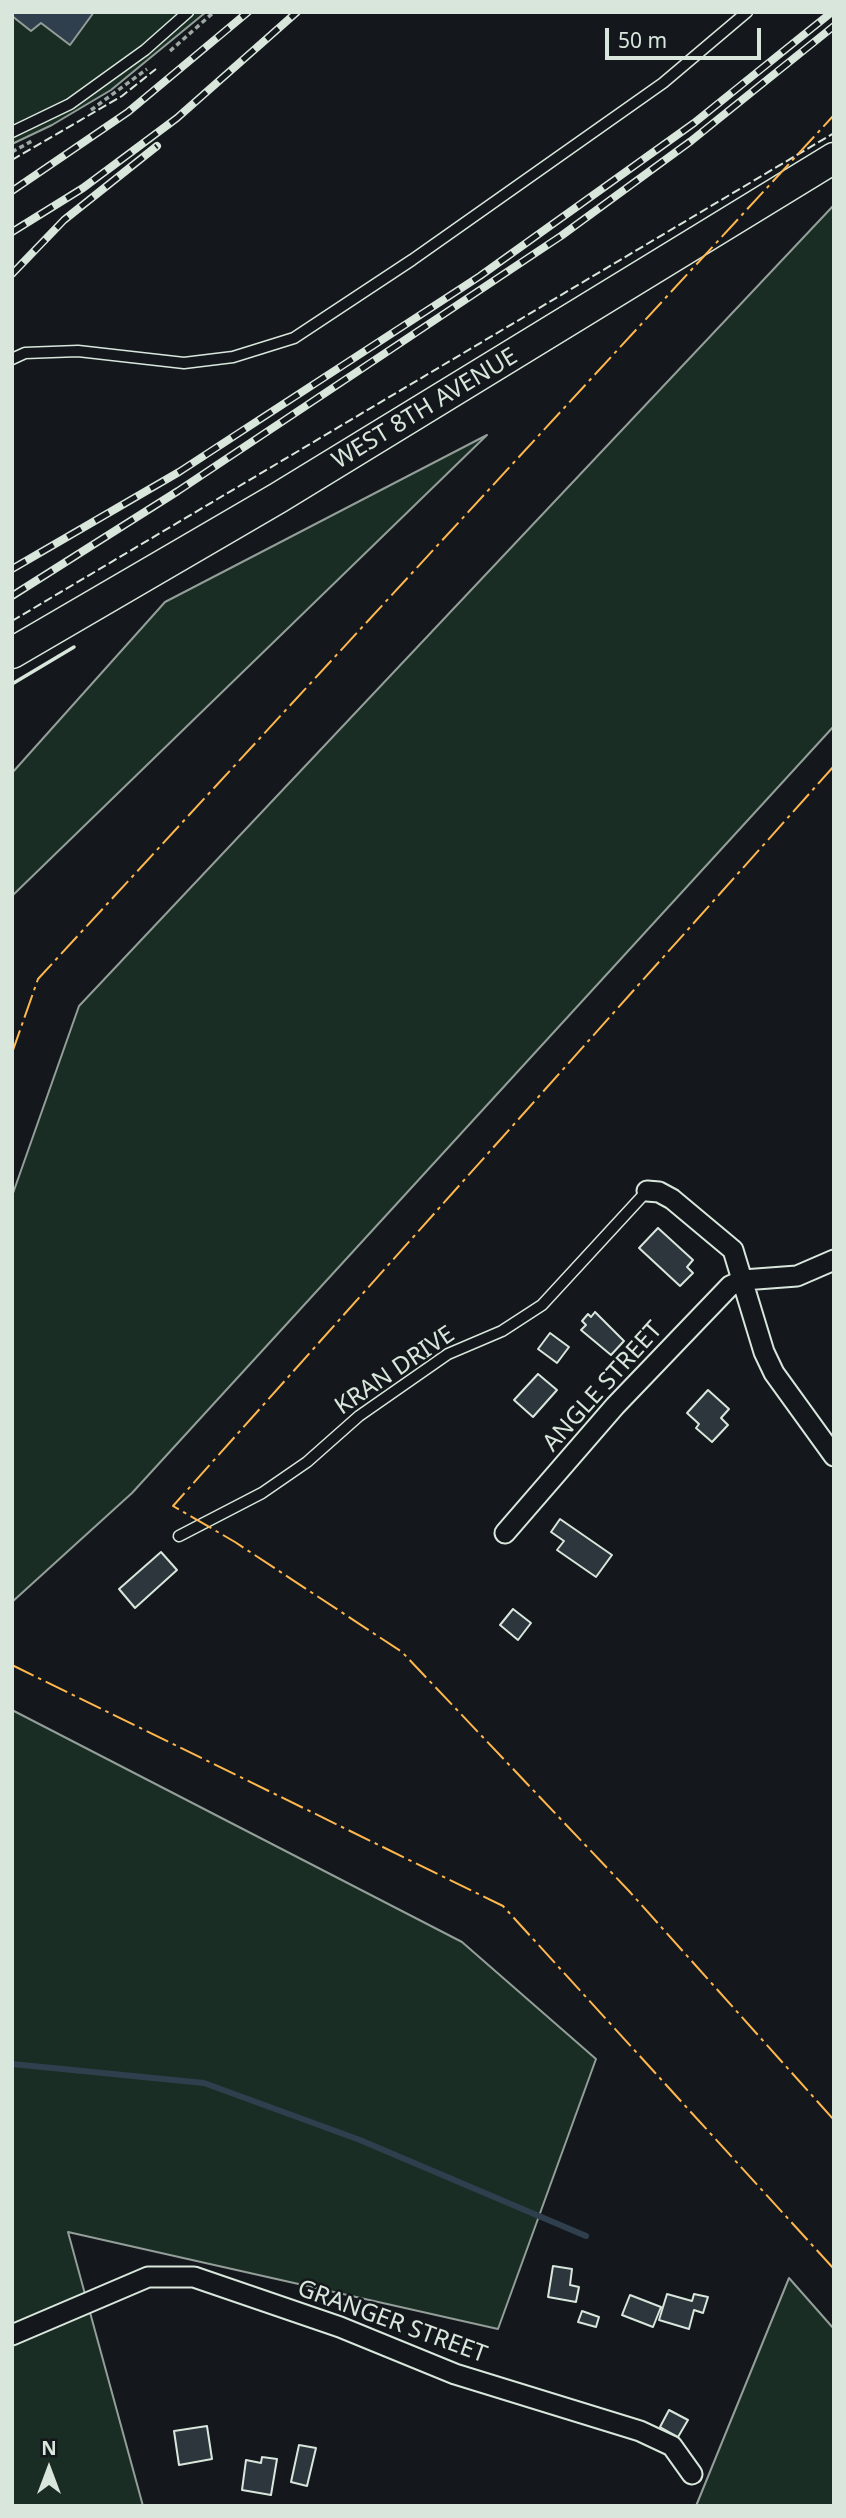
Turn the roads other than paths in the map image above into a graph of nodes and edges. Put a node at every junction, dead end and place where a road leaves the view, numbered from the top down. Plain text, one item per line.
1 (188, 12) edge
2 (747, 12) edge
3 (12, 132) edge
4 (834, 158) edge
5 (12, 359) edge
6 (12, 653) edge
7 (646, 1191) joint
8 (834, 1260) edge
9 (743, 1280) junction
10 (834, 1456) edge
11 (505, 1534) dead end
12 (179, 1535) dead end
13 (12, 2335) edge
14 (692, 2474) dead end

1 - 3 lane
2 - 5 lane
4 - 6 main road, WEST 8TH AVENUE
7 - 9 street
7 - 12 lane, KRAN DRIVE
8 - 9 street
9 - 10 street
9 - 11 street, ANGLE STREET
13 - 14 street, GRANGER STREET

